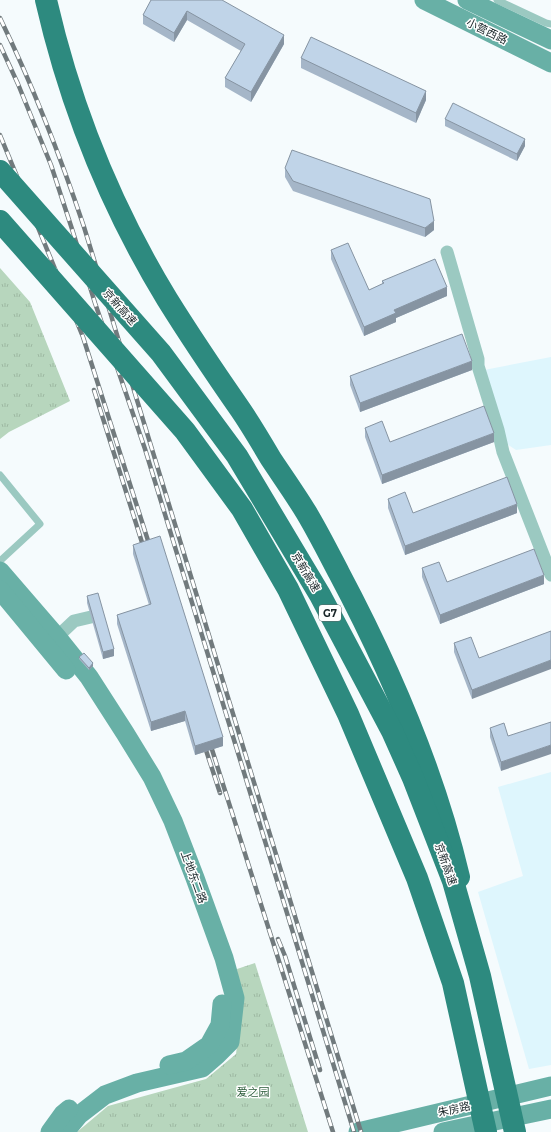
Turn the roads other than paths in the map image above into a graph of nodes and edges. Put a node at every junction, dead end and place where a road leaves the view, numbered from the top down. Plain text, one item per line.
1 (46, 0) edge
2 (424, 0) edge
3 (467, 0) edge
4 (497, 0) edge
5 (551, 24) edge
6 (551, 40) edge
7 (551, 63) edge
8 (0, 172) edge
9 (0, 221) edge
10 (447, 252) dead end
11 (0, 475) edge
12 (0, 561) edge
13 (0, 571) edge
14 (551, 575) edge
15 (0, 590) edge
16 (91, 617) edge
17 (57, 637) junction
18 (480, 976) junction
19 (551, 1086) edge
20 (551, 1109) edge
21 (50, 1132) edge
22 (65, 1132) edge
23 (358, 1132) edge
24 (443, 1132) edge
25 (486, 1132) edge
26 (515, 1132) edge

1 - 18 highway, bridge
2 - 7 street, 小营西路
3 - 6 street, 小营西路
4 - 5 lane
8 - 18 highway, 京新高速 / G7, bridge
9 - 25 highway, G7, bridge
10 - 14 street
11 - 12 lane
13 - 17 street, 上地东二路
15 - 21 street, 上地东二路
16 - 17 street
17 - 22 street, 上地东二路
18 - 26 highway, 京新高速 / G7, bridge
19 - 23 street, 朱房路
20 - 24 street, 朱房路

